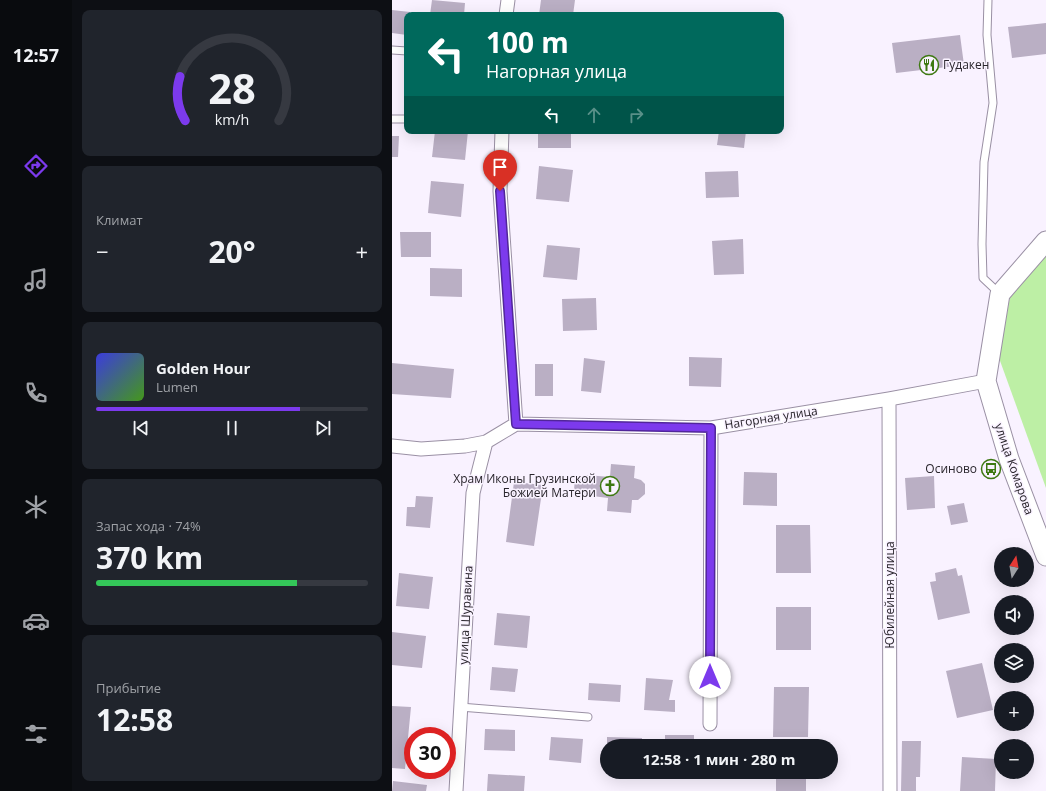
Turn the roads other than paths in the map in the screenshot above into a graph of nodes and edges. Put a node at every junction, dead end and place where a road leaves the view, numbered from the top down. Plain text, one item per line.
1 (508, 0) edge
2 (988, 0) edge
3 (506, 12) edge
4 (392, 50) edge
5 (404, 51) edge
6 (392, 119) edge
7 (404, 119) edge
8 (502, 134) edge
9 (1046, 241) edge
10 (1000, 294) junction
11 (986, 382) junction
12 (889, 399) junction
13 (516, 424) junction
14 (711, 428) junction
15 (486, 442) junction
16 (392, 446) edge
17 (1046, 556) edge
18 (460, 707) junction
19 (588, 717) dead end
20 (710, 724) dead end
21 (456, 791) edge
22 (890, 791) edge

1 - 3 street
2 - 10 lane
4 - 5 lane
6 - 7 lane
8 - 13 street
9 - 10 street
10 - 11 street
11 - 12 street, Нагорная улица
11 - 17 street, улица Комарова
12 - 14 street, Нагорная улица
12 - 22 street, Юбилейная улица
13 - 14 street, Нагорная улица
13 - 15 street
14 - 20 street
15 - 16 street
15 - 18 street, улица Шуравина
18 - 19 lane
18 - 21 street, улица Шуравина

